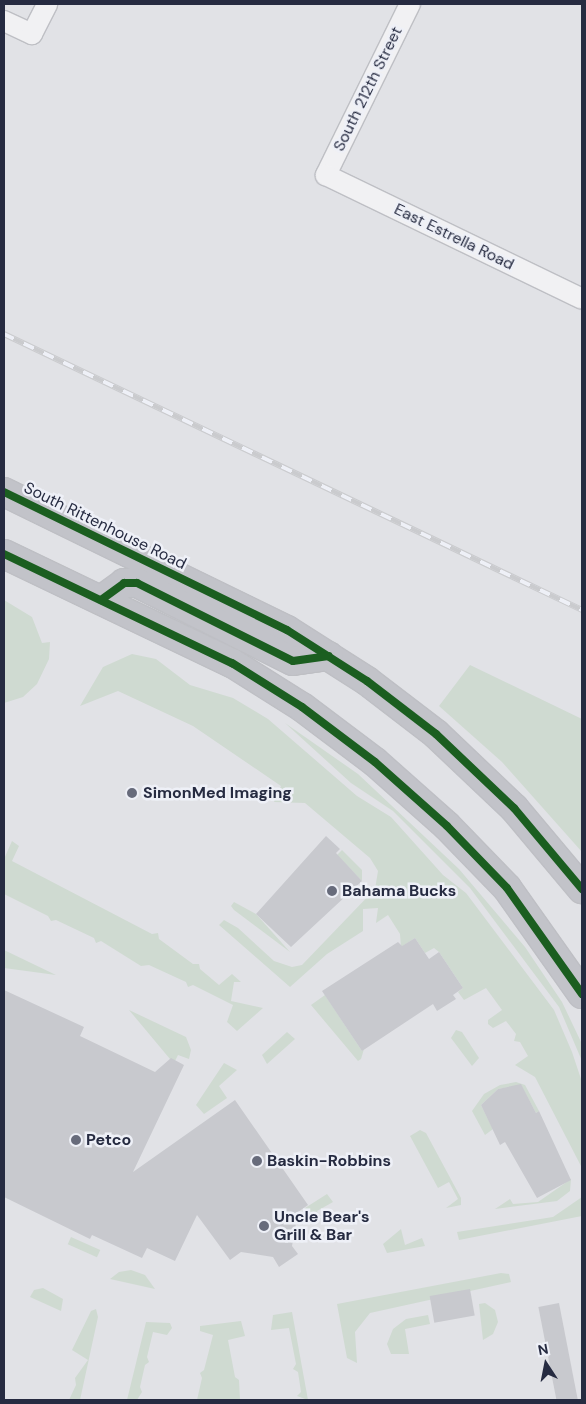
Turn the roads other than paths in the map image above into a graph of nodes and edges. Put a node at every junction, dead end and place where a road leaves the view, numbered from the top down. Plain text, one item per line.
1 (47, 4) edge
2 (410, 4) edge
3 (4, 20) edge
4 (326, 175) joint
5 (582, 299) edge
6 (4, 492) edge
7 (4, 554) edge
8 (101, 600) junction
9 (329, 656) junction
10 (582, 889) edge
11 (582, 994) edge

1 - 3 street
2 - 4 street, South 212th Street
4 - 5 street, East Estrella Road
6 - 9 main road, South Rittenhouse Road
7 - 8 main road
8 - 9 main road
8 - 11 main road
9 - 10 main road, South Rittenhouse Road

